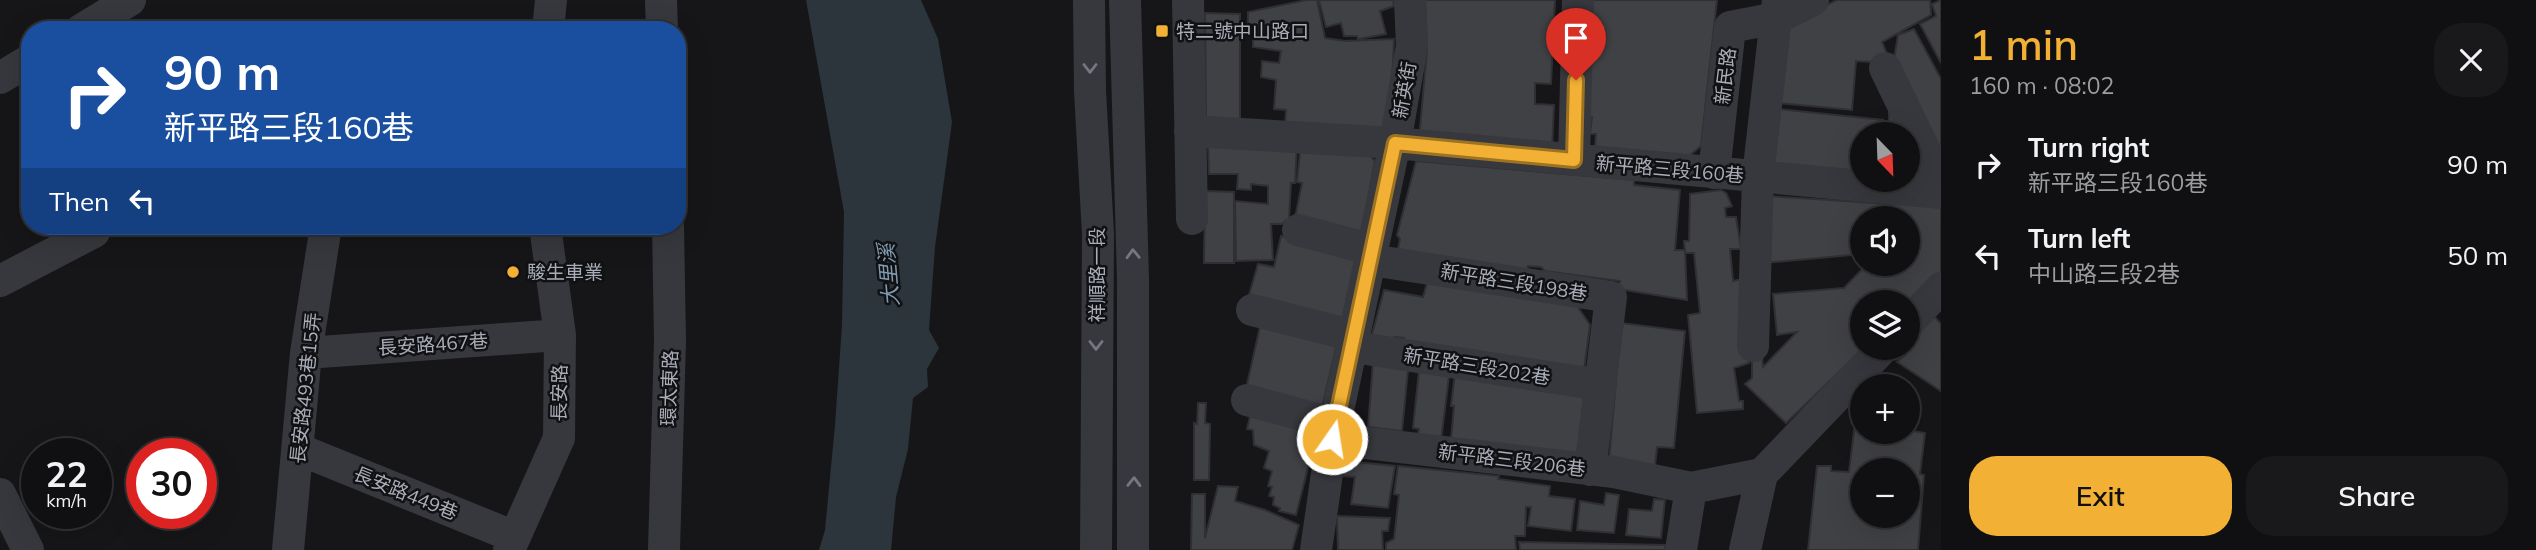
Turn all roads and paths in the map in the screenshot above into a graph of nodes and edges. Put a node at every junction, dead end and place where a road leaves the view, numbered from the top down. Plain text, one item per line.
1 (130, 0) edge
2 (551, 0) edge
3 (661, 0) edge
4 (1089, 0) edge
5 (1125, 0) edge
6 (1188, 0) edge
7 (1410, 0) edge
8 (1578, 0) edge
9 (1813, 0) edge
10 (1778, 9) edge
11 (1732, 13) edge
12 (96, 21) edge
13 (549, 21) edge
14 (662, 21) edge
15 (1885, 68) dead end
16 (1190, 131) junction
17 (1395, 143) junction
18 (1574, 160) junction
19 (1714, 173) junction
20 (1758, 176) junction
21 (1941, 184) edge
22 (1941, 193) edge
23 (1192, 219) dead end
24 (1298, 230) dead end
25 (88, 235) edge
26 (325, 235) edge
27 (546, 235) edge
28 (668, 235) edge
29 (1372, 255) junction
30 (0, 281) edge
31 (1941, 288) edge
32 (1252, 310) dead end
33 (1920, 310) edge
34 (559, 335) junction
35 (1354, 342) junction
36 (1753, 346) dead end
37 (306, 354) junction
38 (1871, 360) edge
39 (1601, 385) junction
40 (1247, 400) dead end
41 (1333, 431) junction
42 (298, 449) junction
43 (1590, 470) junction
44 (1762, 474) junction
45 (1691, 488) junction
46 (0, 494) edge
47 (512, 543) edge
48 (28, 550) edge
49 (288, 550) edge
50 (664, 550) edge
51 (1096, 550) edge
52 (1133, 550) edge
53 (1317, 550) edge
54 (1681, 550) edge
55 (1745, 550) edge

1 - 12 street
2 - 13 street
3 - 14 street
4 -> 51 street, 祥順路一段
52 -> 5 street, 祥順路一段
6 - 16 street
7 - 17 street, 新英街
8 - 18 street
9 - 10 street, 新民路
10 - 11 street, 新民路
10 - 20 street
11 - 19 street, 新民路
15 - 21 street
16 - 17 street, 新平路三段160巷
16 - 23 street
17 - 18 street, 新平路三段160巷
17 - 29 street, 新英街
18 - 19 street, 新平路三段160巷
19 - 20 street, 新平路三段160巷
20 - 22 street, 新平路三段160巷
20 - 36 street
24 - 29 street
25 - 30 street
26 - 37 street, 長安路493巷15弄
27 - 34 street, 長安路
28 - 50 street, 環太東路
29 - 35 street, 新英街
29 - 39 street, 新平路三段198巷
31 - 33 street
32 - 35 street, 新平路三段202巷
34 - 37 street, 長安路467巷
34 - 47 street, 長安路
35 - 39 street, 新平路三段202巷
35 - 41 street, 新英街
37 - 42 street, 長安路493巷15弄
38 - 44 street
39 - 43 street, 新平路三段198巷
40 - 41 street, 新平路三段206巷
41 - 43 street, 新平路三段206巷
41 - 53 street, 新英街
42 - 47 street, 長安路449巷
42 - 49 street, 長安路493巷15弄
43 - 45 street, 新平路三段206巷
44 - 45 street
44 - 55 street
45 - 54 street
46 - 48 street

